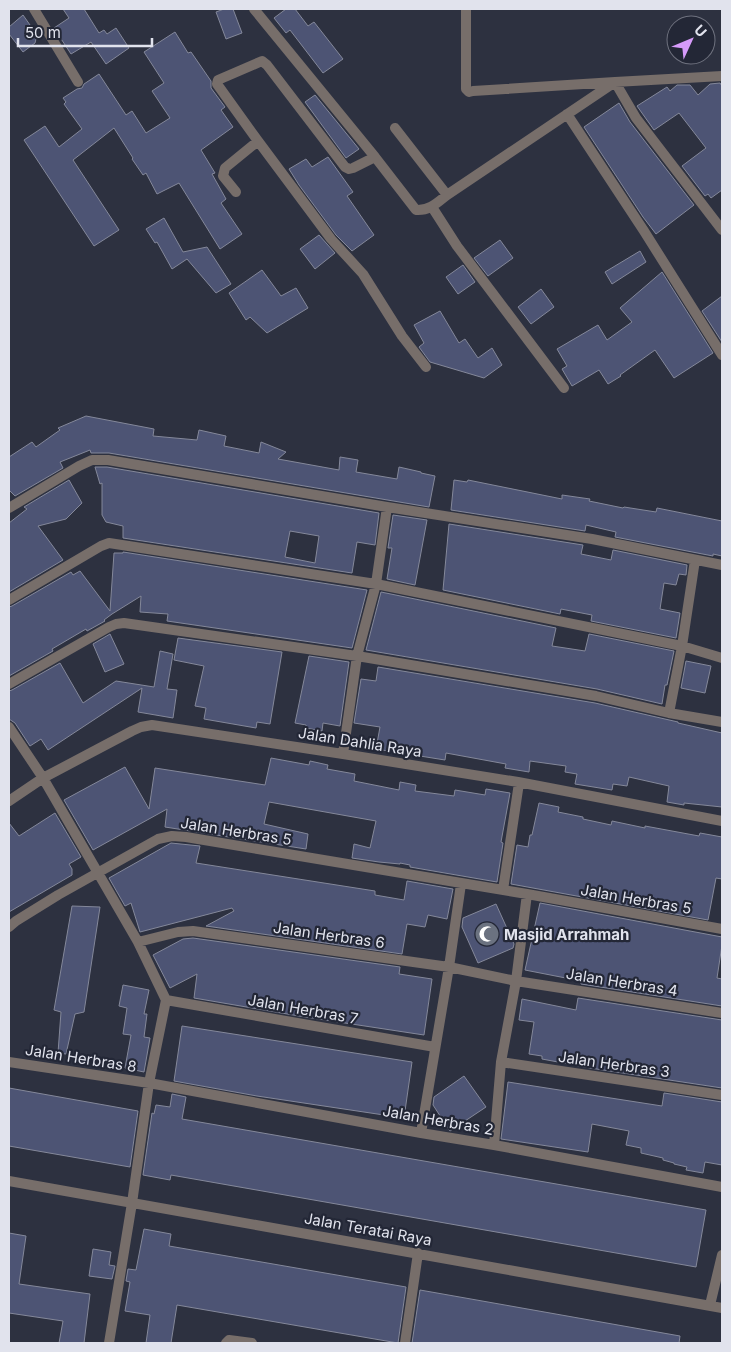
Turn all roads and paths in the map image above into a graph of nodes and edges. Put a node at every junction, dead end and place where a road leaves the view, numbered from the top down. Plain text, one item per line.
1 (34, 9) edge
2 (254, 9) edge
3 (466, 9) edge
4 (722, 76) edge
5 (78, 82) dead end
6 (615, 82) junction
7 (567, 114) junction
8 (395, 128) dead end
9 (258, 142) junction
10 (375, 157) junction
11 (236, 192) dead end
12 (446, 196) junction
13 (432, 207) junction
14 (722, 230) edge
15 (722, 355) edge
16 (426, 367) dead end
17 (564, 388) dead end
18 (387, 507) junction
19 (9, 508) edge
20 (695, 560) junction
21 (722, 565) edge
22 (376, 584) junction
23 (9, 600) edge
24 (682, 646) junction
25 (357, 656) junction
26 (722, 658) edge
27 (9, 684) edge
28 (669, 713) junction
29 (722, 722) edge
30 (9, 727) edge
31 (343, 754) junction
32 (43, 778) junction
33 (519, 783) junction
34 (9, 801) edge
35 (722, 821) edge
36 (98, 874) junction
37 (461, 884) junction
38 (503, 890) junction
39 (527, 894) junction
40 (9, 926) edge
41 (722, 929) edge
42 (138, 942) junction
43 (449, 967) junction
44 (516, 981) junction
45 (166, 1000) junction
46 (722, 1013) edge
47 (435, 1047) junction
48 (9, 1062) edge
49 (501, 1062) junction
50 (149, 1083) junction
51 (722, 1094) edge
52 (421, 1133) junction
53 (494, 1145) junction
54 (9, 1181) edge
55 (722, 1188) edge
56 (132, 1203) junction
57 (418, 1253) junction
58 (722, 1255) edge
59 (710, 1306) junction
60 (722, 1308) edge
61 (108, 1343) edge
62 (226, 1343) edge
63 (252, 1343) edge
64 (405, 1343) edge

1 - 5 street
2 - 10 street
3 - 6 street
4 - 6 street
6 - 7 street
6 - 14 street
7 - 12 street
7 - 15 street
8 - 12 street
9 - 10 street
9 - 11 street
9 - 16 street
10 - 13 street
12 - 13 street
13 - 17 street
18 - 19 street
18 - 20 street
18 - 22 street
20 - 21 street
20 - 24 street
22 - 23 street
22 - 24 street
22 - 25 street
24 - 26 street
24 - 28 street
25 - 27 street
25 - 28 street
25 - 31 street
28 - 29 street
30 - 32 street
31 - 32 street, Jalan Dahlia Raya
31 - 33 street, Jalan Dahlia Raya
32 - 34 street, Jalan Dahlia Raya
32 - 36 street
33 - 35 street, Jalan Dahlia Raya
33 - 38 street
36 - 37 street, Jalan Herbras 5
36 - 40 street
36 - 42 street
37 - 38 street, Jalan Herbras 5
37 - 43 street
38 - 39 street, Jalan Herbras 5
39 - 41 street, Jalan Herbras 5
39 - 44 street
42 - 43 street, Jalan Herbras 6
42 - 45 street
43 - 44 street, Jalan Herbras 6
43 - 47 street
44 - 46 street, Jalan Herbras 4
44 - 49 street
45 - 47 street, Jalan Herbras 7
45 - 50 street
47 - 52 street
48 - 50 street, Jalan Herbras 8
49 - 51 street, Jalan Herbras 3
49 - 53 street
50 - 52 street, Jalan Herbras 2
50 - 56 street
52 - 53 street, Jalan Herbras 2
53 - 55 street, Jalan Herbras 2
54 - 56 street, Jalan Teratai Raya
56 - 57 street, Jalan Teratai Raya
56 - 61 street
57 - 59 street, Jalan Teratai Raya
57 - 64 street
58 - 59 street
59 - 60 street, Jalan Teratai Raya
62 - 63 street

